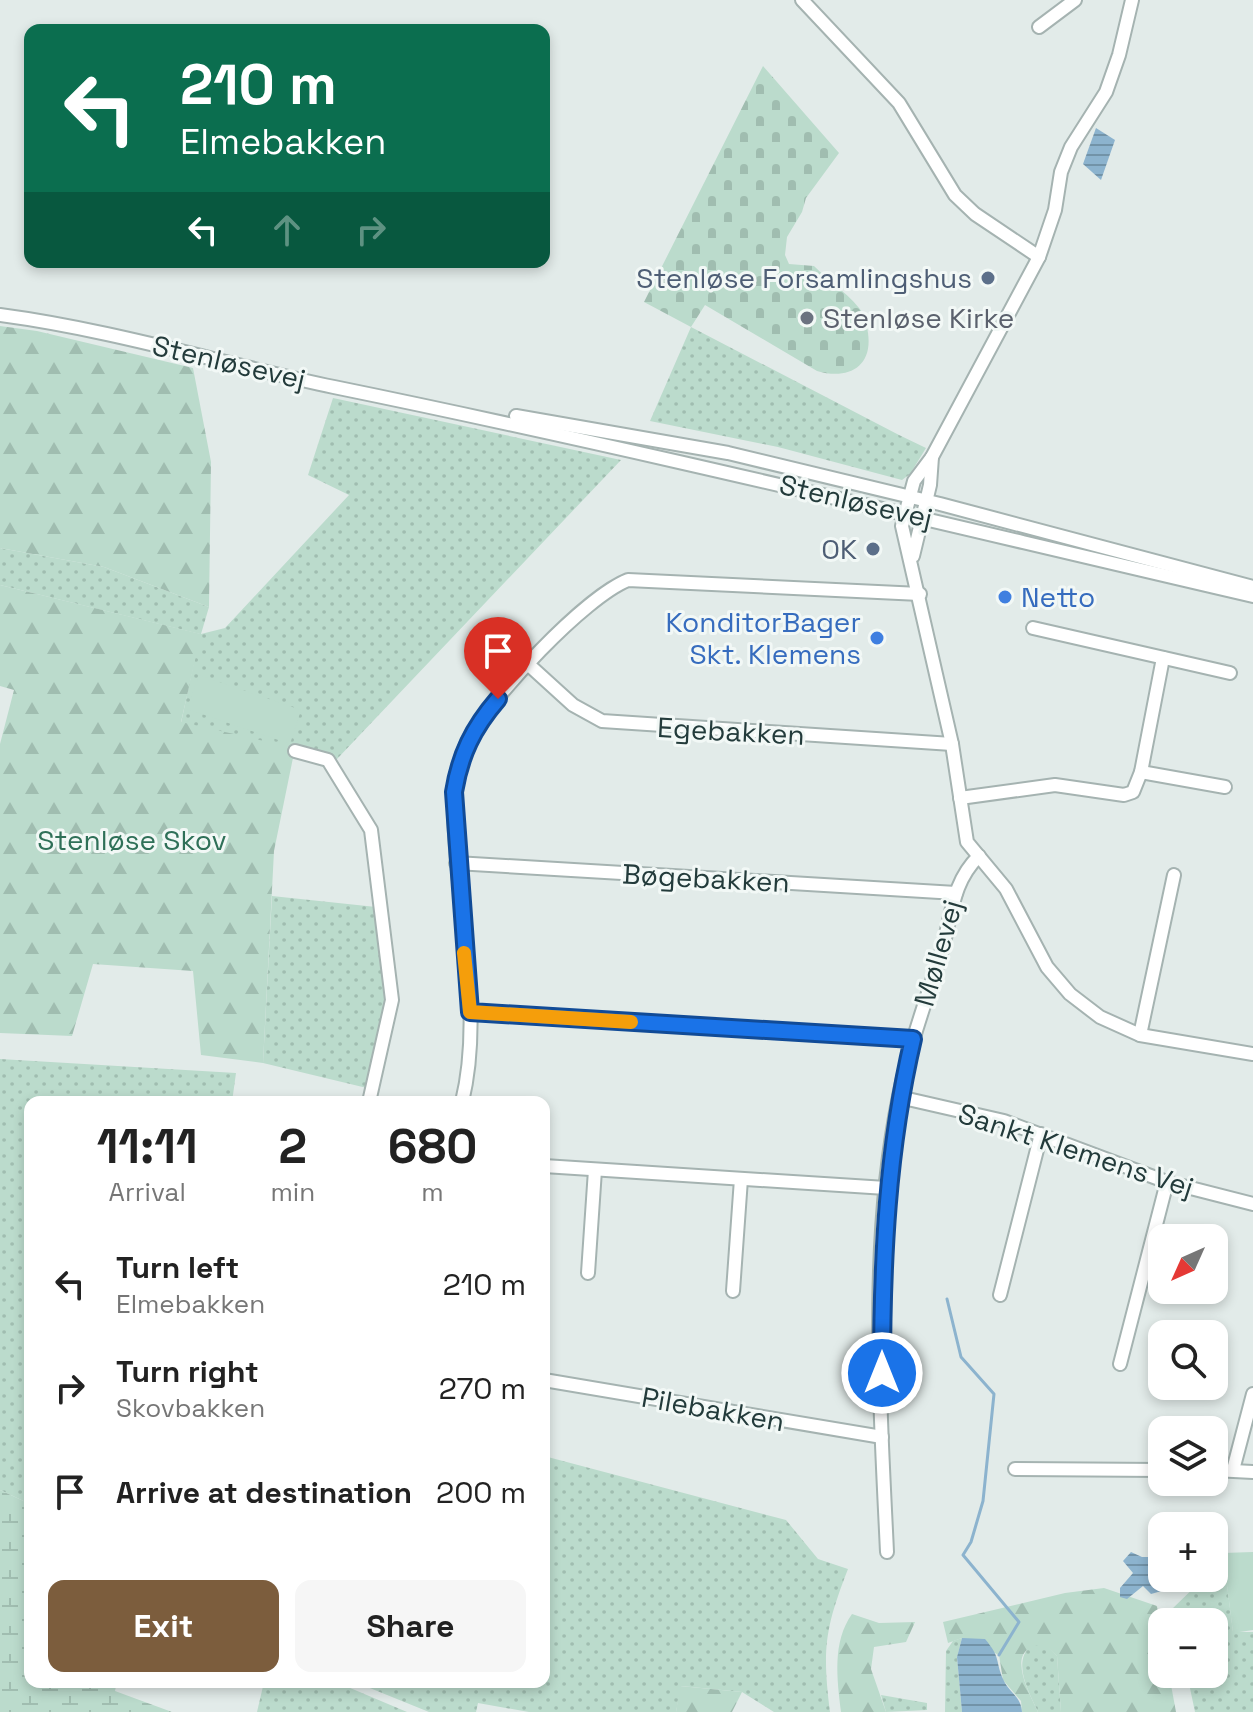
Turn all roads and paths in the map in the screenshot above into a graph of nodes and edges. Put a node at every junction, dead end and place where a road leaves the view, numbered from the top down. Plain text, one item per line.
1 (802, 0) edge
2 (1075, 0) edge
3 (1132, 0) edge
4 (1039, 27) dead end
5 (1039, 257) junction
6 (0, 315) edge
7 (458, 411) junction
8 (932, 457) junction
9 (908, 495) junction
10 (925, 500) junction
11 (904, 512) junction
12 (920, 516) junction
13 (913, 560) junction
14 (1253, 587) edge
15 (920, 594) junction
16 (1253, 596) edge
17 (1033, 628) dead end
18 (1163, 658) junction
19 (529, 665) junction
20 (1230, 673) dead end
21 (952, 744) junction
22 (295, 751) dead end
23 (1141, 772) junction
24 (1225, 787) dead end
25 (960, 798) junction
26 (979, 856) junction
27 (456, 863) junction
28 (1174, 875) dead end
29 (956, 893) junction
30 (470, 1012) junction
31 (1140, 1035) junction
32 (913, 1039) junction
33 (1253, 1054) edge
34 (370, 1096) edge
35 (464, 1096) edge
36 (899, 1097) junction
37 (1041, 1134) junction
38 (550, 1166) edge
39 (595, 1170) junction
40 (741, 1179) junction
41 (1167, 1182) junction
42 (886, 1188) junction
43 (1253, 1204) edge
44 (588, 1273) dead end
45 (733, 1291) dead end
46 (1000, 1295) dead end
47 (1120, 1364) dead end
48 (550, 1381) edge
49 (1253, 1394) edge
50 (882, 1437) junction
51 (1015, 1469) dead end
52 (1148, 1470) edge
53 (1228, 1470) edge
54 (1233, 1470) junction
55 (1253, 1472) edge
56 (887, 1552) dead end

1 - 5 street
2 - 4 street
3 - 5 street
5 - 8 street
6 - 7 street, Stenløsevej
7 - 9 street, Stenløsevej
7 - 11 street, Stenløsevej
8 - 9 street
8 - 10 street
9 - 10 street, Stenløsevej
9 - 11 street
10 - 12 street
10 - 14 street, Stenløsevej
11 - 12 street, Stenløsevej
11 - 13 street
12 - 13 street
12 - 16 street, Stenløsevej
13 - 15 street
15 - 19 street
15 - 21 street
17 - 18 street
18 - 20 street
18 - 23 street
19 - 21 street, Egebakken
19 - 27 street
21 - 25 street
22 - 34 street
23 - 24 street
23 - 25 street
25 - 26 street
26 - 29 street, Møllevej
26 - 31 street
27 - 29 street, Bøgebakken
27 - 30 street
28 - 31 street
29 - 32 street, Møllevej
30 - 32 street
30 - 35 street
31 - 33 street
32 - 36 street, Møllevej
36 - 37 street, Sankt Klemens Vej
36 - 42 street, Møllevej
37 - 41 street, Sankt Klemens Vej
37 - 46 street
38 - 39 street
39 - 40 street
39 - 44 street
40 - 42 street
40 - 45 street
41 - 43 street, Sankt Klemens Vej
41 - 47 street
42 - 50 street, Møllevej
48 - 50 street, Pilebakken
49 - 54 street
50 - 56 street, Møllevej
51 - 52 street
53 - 54 street
54 - 55 street

